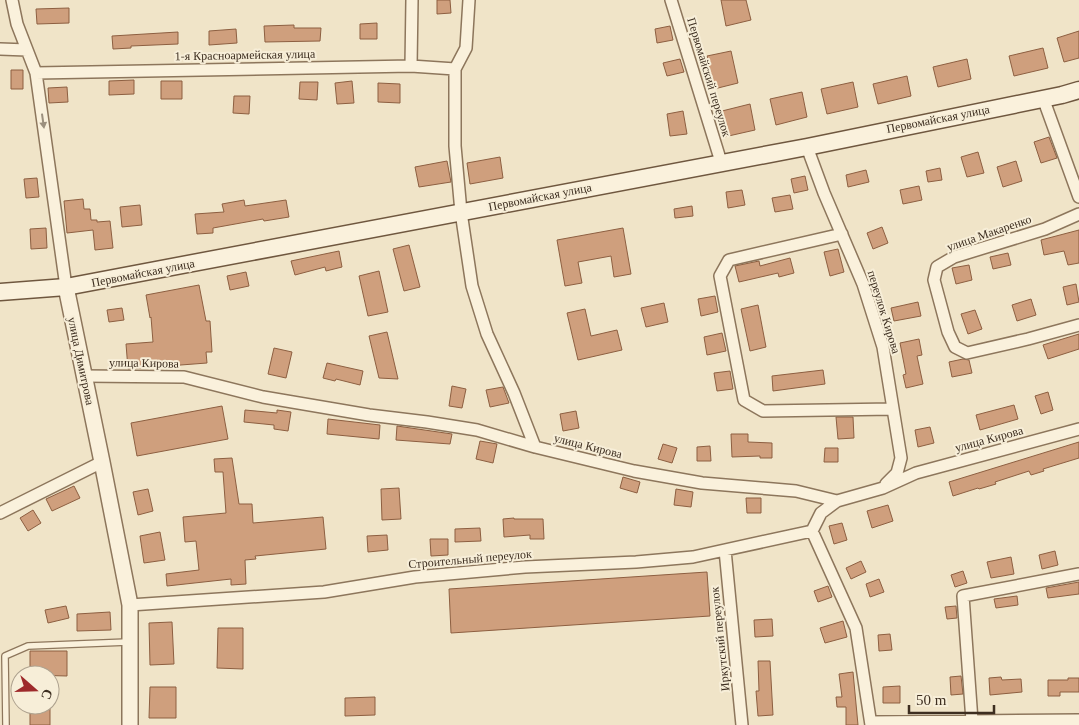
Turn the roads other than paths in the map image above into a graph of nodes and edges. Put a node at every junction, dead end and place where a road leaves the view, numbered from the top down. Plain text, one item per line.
1 (12, 0) edge
2 (412, 0) edge
3 (469, 0) edge
4 (671, 0) edge
5 (0, 49) edge
6 (27, 50) junction
7 (411, 66) junction
8 (454, 69) junction
9 (36, 73) junction
10 (1079, 90) edge
11 (1043, 98) junction
12 (807, 146) junction
13 (721, 162) junction
14 (1079, 197) edge
15 (461, 212) junction
16 (1079, 214) edge
17 (842, 234) junction
18 (66, 287) junction
19 (0, 292) edge
20 (1079, 325) edge
21 (84, 376) junction
22 (893, 409) junction
23 (1079, 429) edge
24 (535, 447) junction
25 (102, 462) junction
26 (883, 488) junction
27 (837, 501) junction
28 (0, 513) edge
29 (812, 531) junction
30 (725, 550) junction
31 (1079, 574) edge
32 (130, 605) junction
33 (130, 642) junction
34 (1079, 720) edge
35 (972, 721) junction
36 (1009, 723) edge
37 (871, 724) edge
38 (6, 725) edge
39 (130, 725) edge
40 (742, 725) edge

1 - 6 street, улица Димитрова
2 - 7 street
3 - 8 street
4 - 13 street, Первомайский переулок
5 - 6 street
6 - 9 street, улица Димитрова
7 - 8 street, 1-я Красноармейская улица
7 - 9 street, 1-я Красноармейская улица
8 - 15 street
9 -> 18 street, улица Димитрова
10 - 11 main road, Первомайская улица
11 - 12 main road, Первомайская улица
11 - 14 street
12 - 13 main road, Первомайская улица
12 - 17 street, переулок Кирова
13 - 15 main road, Первомайская улица
15 - 18 main road, Первомайская улица
15 - 24 street
16 - 20 street, улица Макаренко
17 - 22 street, переулок Кирова
17 - 22 street
18 - 19 main road, Первомайская улица
18 - 21 street, улица Димитрова
21 - 24 street, улица Кирова
21 - 25 street, улица Димитрова
22 - 26 street, переулок Кирова
23 - 26 street, улица Кирова
24 - 27 street, улица Кирова
25 - 28 street
25 - 32 street, улица Димитрова
26 - 27 street, улица Кирова
27 - 29 street
29 - 30 street, Строительный переулок
29 - 37 street
30 - 32 street, Строительный переулок
30 - 40 street, Иркутский переулок
31 - 35 street
32 - 33 street, улица Димитрова
33 - 38 lane
33 - 39 street, улица Димитрова
34 - 36 street
35 - 36 street
35 - 37 street

